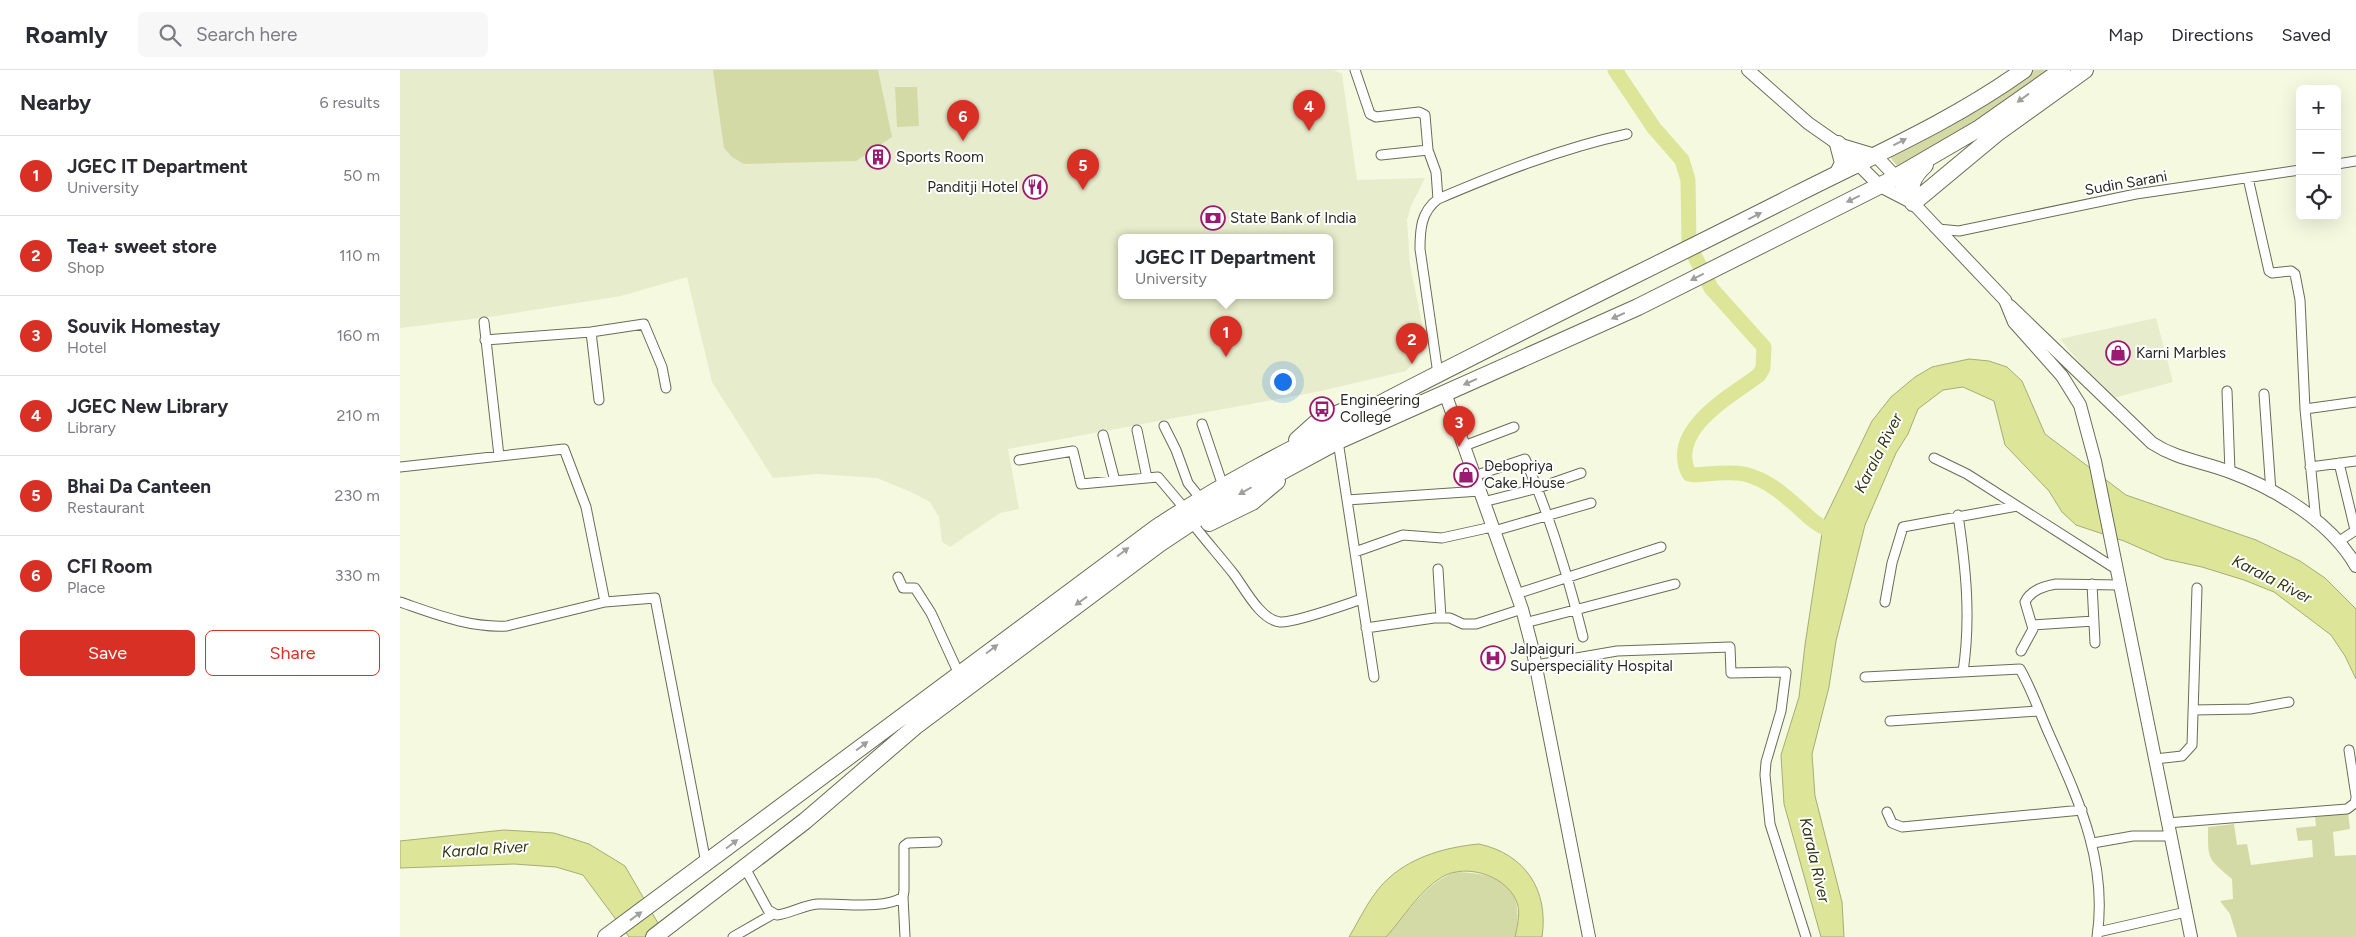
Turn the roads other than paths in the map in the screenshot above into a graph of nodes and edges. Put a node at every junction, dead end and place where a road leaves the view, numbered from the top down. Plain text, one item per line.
1 (1355, 70) edge
2 (1748, 70) edge
3 (2062, 70) edge
4 (2085, 70) edge
5 (2020, 71) edge
6 (1627, 134) dead end
7 (1838, 144) junction
8 (1428, 150) junction
9 (1875, 154) junction
10 (1381, 155) dead end
11 (1934, 156) junction
12 (2356, 160) edge
13 (2341, 163) edge
14 (1856, 164) junction
15 (2296, 171) edge
16 (1838, 173) junction
17 (1896, 177) junction
18 (2248, 178) junction
19 (1880, 186) junction
20 (1438, 199) junction
21 (1913, 203) junction
22 (1938, 229) junction
23 (1959, 231) junction
24 (1954, 246) junction
25 (2005, 300) junction
26 (484, 322) dead end
27 (591, 332) junction
28 (485, 340) junction
29 (1438, 374) junction
30 (666, 388) dead end
31 (2227, 391) dead end
32 (1445, 394) junction
33 (2264, 394) dead end
34 (599, 400) dead end
35 (2356, 402) edge
36 (2304, 410) junction
37 (1202, 424) dead end
38 (1164, 426) dead end
39 (1514, 427) dead end
40 (1137, 430) dead end
41 (1104, 435) dead end
42 (1338, 441) junction
43 (1464, 446) junction
44 (499, 456) junction
45 (1934, 458) dead end
46 (1288, 459) junction
47 (1019, 460) dead end
48 (2356, 461) edge
49 (2339, 463) junction
50 (400, 467) edge
51 (2310, 467) junction
52 (2230, 472) junction
53 (1580, 473) dead end
54 (1474, 476) junction
55 (1147, 478) junction
56 (1115, 481) junction
57 (1223, 486) junction
58 (1538, 488) junction
59 (2271, 492) junction
60 (1482, 497) junction
61 (1201, 499) junction
62 (1347, 500) junction
63 (1592, 503) dead end
64 (2017, 506) junction
65 (1185, 509) junction
66 (1958, 515) junction
67 (1548, 516) junction
68 (2316, 522) junction
69 (1196, 528) junction
70 (1493, 529) junction
71 (2355, 530) edge
72 (1168, 538) junction
73 (2338, 542) junction
74 (1661, 548) dead end
75 (1355, 552) junction
76 (2356, 566) edge
77 (2116, 569) junction
78 (1438, 570) dead end
79 (898, 577) dead end
80 (1568, 577) junction
81 (1675, 584) dead end
82 (2092, 584) junction
83 (2119, 585) junction
84 (2197, 588) dead end
85 (1516, 594) junction
86 (1362, 599) junction
87 (400, 602) edge
88 (605, 602) junction
89 (1885, 602) dead end
90 (1522, 609) junction
91 (1576, 610) junction
92 (1441, 618) junction
93 (2094, 621) junction
94 (1525, 623) junction
95 (2032, 625) junction
96 (1366, 628) junction
97 (1583, 637) dead end
98 (2095, 643) dead end
99 (2021, 651) dead end
100 (1536, 665) junction
101 (1963, 672) junction
102 (959, 674) junction
103 (1374, 677) dead end
104 (1865, 677) dead end
105 (2289, 702) dead end
106 (2193, 710) junction
107 (2039, 711) junction
108 (1890, 721) dead end
109 (2349, 750) dead end
110 (2155, 759) junction
111 (2356, 797) edge
112 (2082, 810) junction
113 (1887, 812) dead end
114 (2167, 823) junction
115 (2170, 836) junction
116 (937, 842) dead end
117 (2093, 843) junction
118 (706, 863) junction
119 (745, 868) junction
120 (903, 897) junction
121 (2186, 912) junction
122 (773, 914) junction
123 (2097, 934) edge
124 (606, 937) edge
125 (654, 937) edge
126 (733, 937) edge
127 (905, 937) edge
128 (1589, 937) edge
129 (1806, 937) edge
130 (2191, 937) edge

1 - 8 street
2 - 7 main road
3 -> 11 highway
4 - 21 highway
9 -> 5 highway
6 - 20 street
7 - 9 main road
7 - 14 main road
7 - 16 highway
8 - 10 street
8 - 20 street
9 - 14 highway
9 - 17 main road
11 - 17 highway
11 - 21 highway
12 - 13 street
14 - 16 highway
14 - 19 main road
15 - 18 street, Sudin Sarani
29 -> 16 highway
17 - 19 highway
17 - 21 main road
18 - 23 street, Sudin Sarani
18 - 36 street
19 - 21 main road
19 -> 32 highway
20 - 29 street
21 - 22 main road
22 - 23 street, Sudin Sarani
22 - 24 main road
23 - 24 street
24 - 25 main road
25 - 52 main road
25 - 77 main road
26 - 28 street
27 - 28 street
27 - 30 street
27 - 34 street
28 - 44 street
29 - 32 highway
29 - 46 highway
31 - 52 street
32 - 42 highway
32 - 43 main road
33 - 59 street
35 - 36 street
36 - 51 street
37 - 57 street
38 - 61 street
39 - 43 street
40 - 55 street
41 - 56 street
42 - 46 highway
42 - 62 street
43 - 54 main road
44 - 50 street
44 - 88 street
45 - 64 street
46 - 57 highway
46 - 69 highway
46 -> 72 highway
47 - 56 street
48 - 49 street
49 - 51 street
49 - 71 street
51 - 68 street
52 - 59 main road
53 - 58 street
54 - 58 street
54 - 60 main road
55 - 56 street
55 - 65 street
57 - 61 highway
58 - 60 street
58 - 67 street
59 - 68 main road
60 - 62 street
60 - 70 main road
61 - 65 highway
62 - 75 street
63 - 67 street
64 - 66 street
64 - 77 street
102 -> 65 highway
66 - 89 street
66 - 101 street
67 - 70 street
67 - 80 street
68 - 73 main road
69 - 72 highway
69 - 86 street
70 - 75 street
70 - 85 main road
71 - 73 street
72 -> 119 highway
73 - 76 main road
74 - 80 street
75 - 86 street
77 - 83 main road
78 - 92 street
79 - 102 street
80 - 85 street
80 - 91 street
81 - 91 street
82 - 83 street
82 - 93 street
82 - 95 street
83 - 110 main road
84 - 106 street
85 - 90 main road
86 - 96 street
87 - 88 street
88 - 118 street
90 - 92 street
90 - 94 main road
91 - 94 street
91 - 97 street
92 - 96 street
93 - 95 street
93 - 98 street
94 - 100 main road
95 - 99 street
96 - 103 street
100 - 128 main road
100 - 129 street
101 - 104 street
101 - 107 street
118 -> 102 highway
105 - 106 street
106 - 110 street
107 - 108 street
107 - 112 street
109 - 111 street
110 - 114 main road
111 - 114 street
112 - 113 street
112 - 117 street
114 - 115 main road
115 - 117 street
115 - 121 main road
116 - 120 street
117 - 123 street
124 -> 118 highway
119 - 122 street
119 - 125 highway
120 - 122 street
120 - 127 street
121 - 123 street
121 - 130 main road
122 - 126 street

